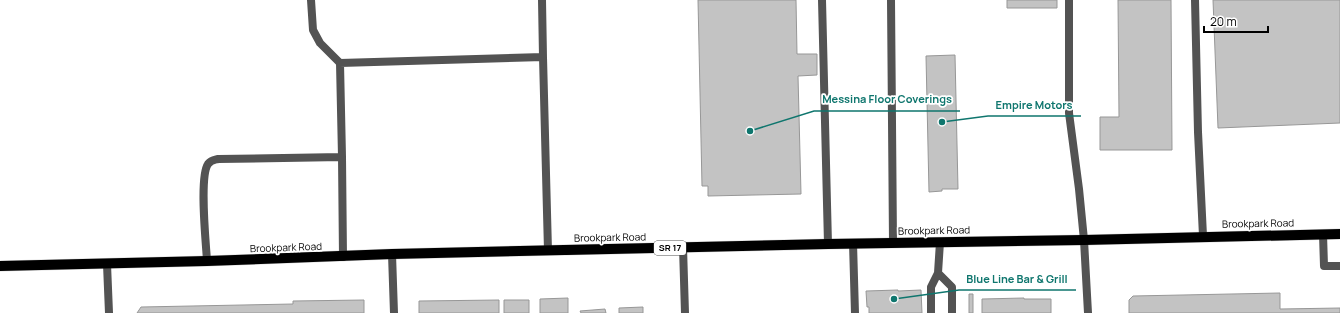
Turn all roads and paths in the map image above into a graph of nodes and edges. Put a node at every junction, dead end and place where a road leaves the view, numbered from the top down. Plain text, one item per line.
1 (312, 0) edge
2 (542, 0) edge
3 (822, 0) edge
4 (891, 0) edge
5 (1069, 0) edge
6 (1195, 0) edge
7 (543, 57) junction
8 (340, 63) junction
9 (342, 157) junction
10 (1323, 234) junction
11 (1340, 234) edge
12 (1203, 236) junction
13 (1084, 240) junction
14 (940, 242) junction
15 (853, 243) junction
16 (893, 243) junction
17 (828, 244) junction
18 (683, 247) junction
19 (548, 251) junction
20 (392, 254) junction
21 (343, 257) junction
22 (207, 261) junction
23 (108, 264) junction
24 (0, 266) edge
25 (1340, 266) edge
26 (938, 273) junction
27 (109, 313) edge
28 (394, 313) edge
29 (685, 313) edge
30 (855, 313) edge
31 (931, 313) edge
32 (952, 313) edge
33 (1088, 313) edge

1 - 8 street
2 - 7 street
3 - 17 street
4 - 16 street
5 - 13 street
6 - 12 street
7 - 8 street
7 - 19 street
8 - 9 street
9 - 21 street
9 - 22 street
10 - 11 main road, Brookpark Road / SR 17
10 - 12 main road, Brookpark Road / SR 17
10 - 25 street
12 - 13 main road, Brookpark Road / SR 17
13 - 14 main road, Brookpark Road / SR 17
13 - 33 street
14 - 16 main road, Brookpark Road / SR 17
14 - 26 street
15 - 16 main road, Brookpark Road / SR 17
15 - 17 main road, Brookpark Road / SR 17
15 - 30 street
17 - 18 main road, Brookpark Road / SR 17
18 - 19 main road, Brookpark Road / SR 17
18 - 29 street
19 - 20 main road, Brookpark Road / SR 17
20 - 21 main road, Brookpark Road / SR 17
20 - 28 street
21 - 22 main road, Brookpark Road / SR 17
22 - 23 main road, Brookpark Road / SR 17
23 - 24 main road, Brookpark Road / SR 17
23 - 27 street
26 - 31 street
26 - 32 street

